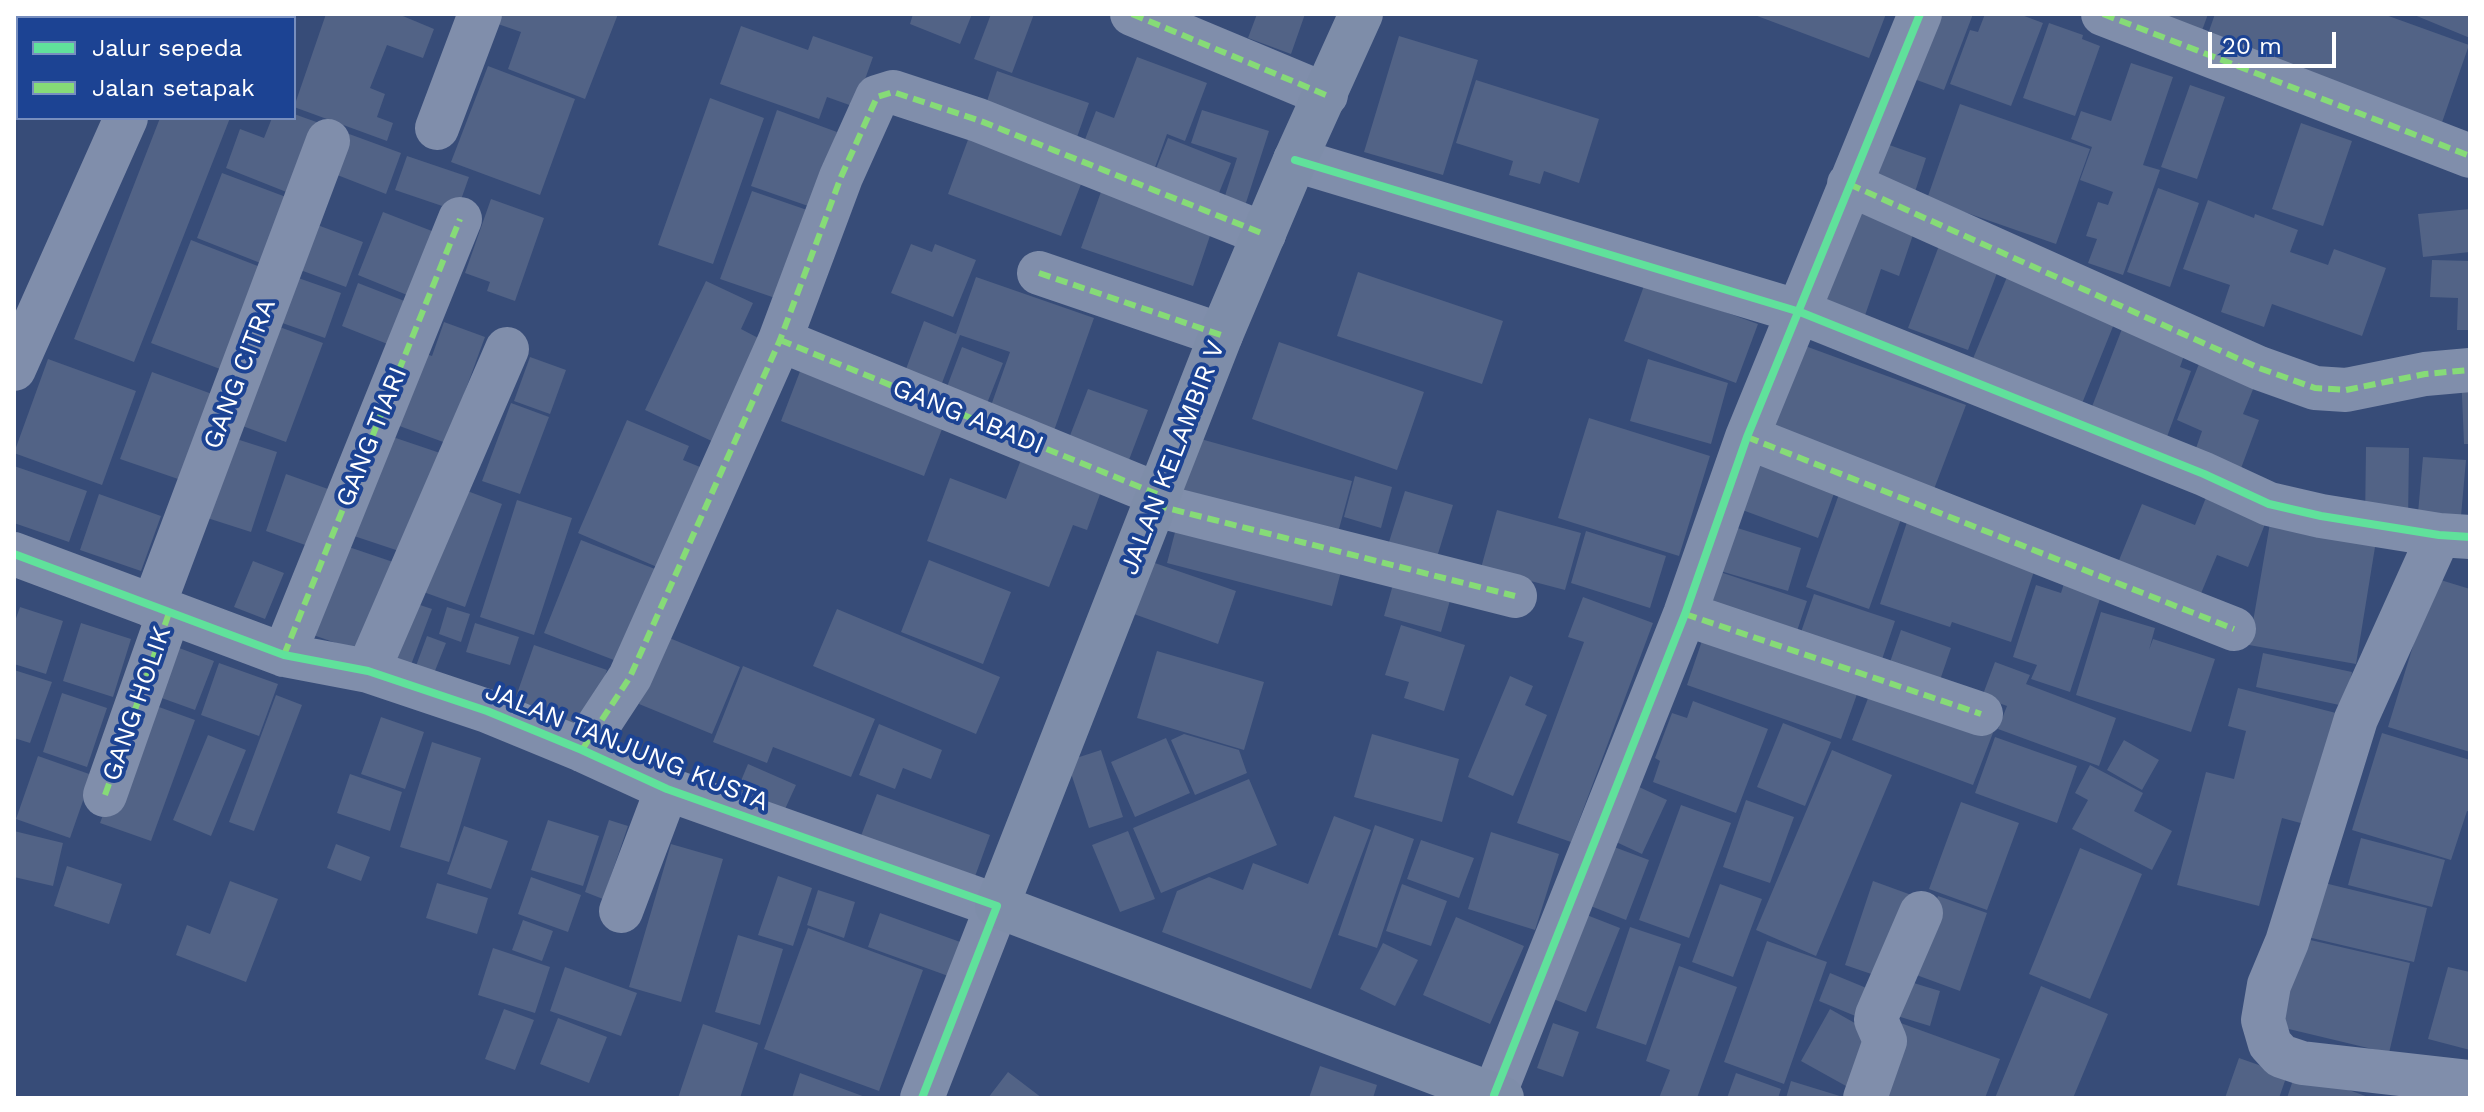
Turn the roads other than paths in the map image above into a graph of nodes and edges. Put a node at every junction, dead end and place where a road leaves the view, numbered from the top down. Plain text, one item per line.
1 (480, 14) edge
2 (1132, 14) edge
3 (1361, 14) edge
4 (1920, 14) edge
5 (2103, 14) edge
6 (1326, 95) junction
7 (125, 120) edge
8 (437, 128) dead end
9 (328, 141) dead end
10 (2470, 156) edge
11 (1295, 160) junction
12 (1849, 184) junction
13 (460, 219) dead end
14 (1264, 234) junction
15 (1039, 273) dead end
16 (1800, 312) junction
17 (1221, 335) junction
18 (780, 340) junction
19 (507, 349) dead end
20 (14, 369) edge
21 (2470, 370) edge
22 (1747, 437) junction
23 (1156, 500) junction
24 (2454, 536) edge
25 (14, 554) edge
26 (1515, 596) dead end
27 (161, 610) junction
28 (1685, 614) junction
29 (2234, 629) dead end
30 (284, 655) junction
31 (368, 671) junction
32 (1981, 714) dead end
33 (582, 750) junction
34 (667, 789) junction
35 (105, 795) dead end
36 (997, 906) junction
37 (621, 911) dead end
38 (1921, 913) dead end
39 (2470, 1082) edge
40 (1498, 1096) edge
41 (922, 1098) edge
42 (1865, 1098) edge

1 - 8 street
2 - 6 street
3 - 6 main road, JALAN KELAMBIR V
4 - 12 street
5 - 10 street
6 - 11 main road, JALAN KELAMBIR V
7 - 20 street
9 - 27 street, GANG CITRA
11 - 14 main road, JALAN KELAMBIR V
11 - 16 street
12 - 16 street
12 - 21 street
13 - 30 street, GANG TIARI
14 - 17 main road, JALAN KELAMBIR V
14 - 18 street
15 - 17 street
16 - 22 street
16 - 24 street
17 - 23 main road, JALAN KELAMBIR V
18 - 23 street, GANG ABADI
18 - 33 street
19 - 31 street
22 - 28 street
22 - 29 street
23 - 26 street, GANG ABADI
23 - 36 main road, JALAN KELAMBIR V
24 - 39 street
25 - 27 street, JALAN TANJUNG KUSTA
27 - 30 street, JALAN TANJUNG KUSTA
27 - 35 street, GANG HOLIK
28 - 32 street
28 - 40 street
30 - 31 street, JALAN TANJUNG KUSTA
31 - 33 street, JALAN TANJUNG KUSTA
33 - 34 street, JALAN TANJUNG KUSTA
34 - 36 street, JALAN TANJUNG KUSTA
34 - 37 street
36 - 40 main road
36 - 41 street
38 - 42 street

